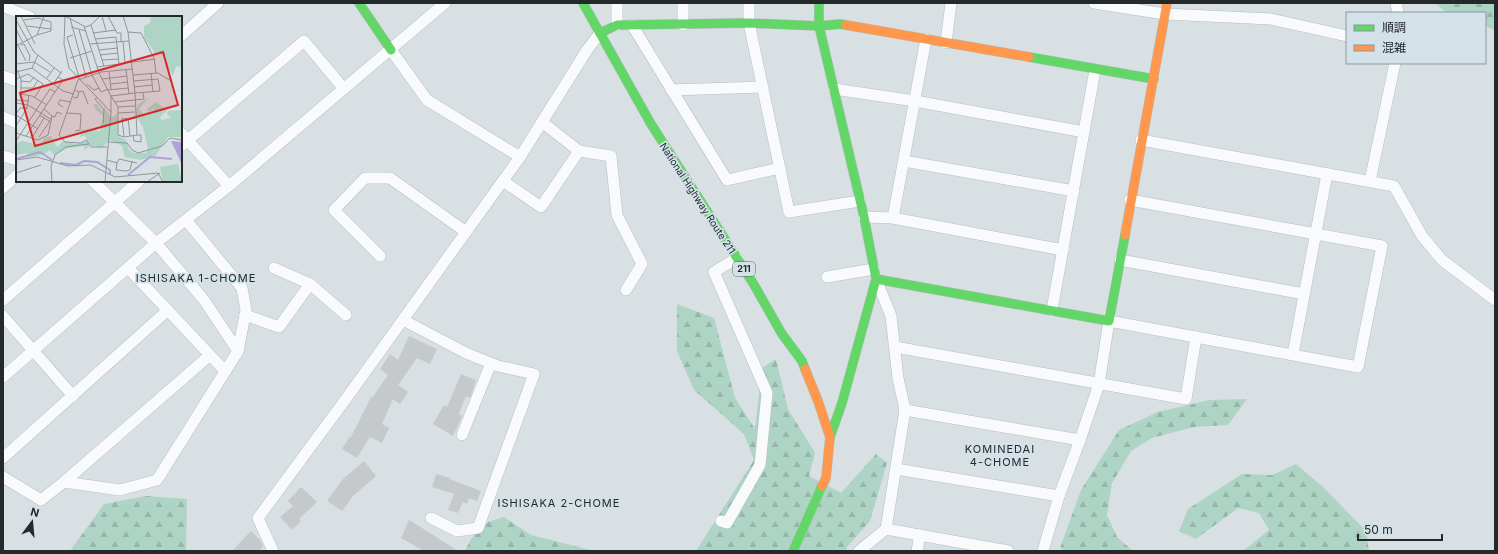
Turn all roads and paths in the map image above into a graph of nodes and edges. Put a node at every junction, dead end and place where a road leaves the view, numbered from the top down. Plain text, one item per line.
1 (218, 3) edge
2 (359, 3) edge
3 (445, 3) edge
4 (583, 3) edge
5 (616, 3) edge
6 (683, 3) edge
7 (749, 3) edge
8 (819, 3) edge
9 (951, 3) edge
10 (1099, 3) edge
11 (1167, 3) edge
12 (6, 6) edge
13 (1165, 14) junction
14 (28, 16) edge
15 (750, 23) junction
16 (617, 25) junction
17 (632, 25) junction
18 (684, 25) junction
19 (819, 26) junction
20 (600, 32) junction
21 (182, 35) edge
22 (1346, 36) edge
23 (926, 39) junction
24 (946, 43) junction
25 (390, 50) junction
26 (1395, 64) edge
27 (1095, 70) junction
28 (3, 76) edge
29 (1154, 79) junction
30 (16, 81) edge
31 (763, 87) junction
32 (344, 89) junction
33 (834, 89) junction
34 (672, 90) junction
35 (915, 101) junction
36 (3, 117) edge
37 (542, 122) junction
38 (16, 123) edge
39 (1084, 132) junction
40 (183, 140) edge
41 (1141, 140) junction
42 (579, 151) junction
43 (3, 156) edge
44 (520, 156) junction
45 (16, 160) edge
46 (904, 161) junction
47 (780, 168) junction
48 (1327, 174) junction
49 (16, 176) edge
50 (502, 181) junction
51 (1370, 181) junction
52 (94, 182) edge
53 (139, 182) edge
54 (229, 186) junction
55 (3, 188) edge
56 (1074, 191) junction
57 (1130, 200) junction
58 (860, 201) junction
59 (114, 202) junction
60 (864, 218) junction
61 (893, 218) junction
62 (186, 220) junction
63 (466, 232) junction
64 (1316, 234) junction
65 (156, 243) junction
66 (1063, 250) junction
67 (380, 256) dead end
68 (737, 258) junction
69 (1120, 260) junction
70 (128, 268) junction
71 (274, 268) dead end
72 (875, 274) junction
73 (827, 277) dead end
74 (310, 284) junction
75 (626, 290) dead end
76 (1304, 294) junction
77 (3, 300) edge
78 (1495, 300) edge
79 (168, 310) junction
80 (1052, 310) junction
81 (245, 315) junction
82 (346, 315) dead end
83 (3, 316) edge
84 (403, 320) junction
85 (1109, 322) junction
86 (1196, 337) junction
87 (895, 347) junction
88 (34, 351) junction
89 (238, 351) junction
90 (1293, 354) junction
91 (210, 355) junction
92 (491, 363) junction
93 (225, 371) junction
94 (3, 377) edge
95 (1099, 384) junction
96 (72, 396) junction
97 (906, 410) junction
98 (462, 435) dead end
99 (830, 438) junction
100 (1080, 440) junction
101 (3, 458) edge
102 (896, 469) junction
103 (3, 477) edge
104 (64, 482) junction
105 (1059, 496) junction
106 (431, 518) dead end
107 (721, 521) dead end
108 (886, 529) junction
109 (920, 535) junction
110 (978, 548) edge
111 (273, 551) edge
112 (793, 551) edge
113 (859, 551) edge
114 (917, 551) edge
115 (1008, 551) edge
116 (1043, 551) edge

1 - 21 street
2 - 25 main road
3 - 25 street
4 - 20 main road, National Highway Route 211 / 211
5 - 16 street
6 - 18 street
7 - 15 street
8 - 19 main road
9 - 24 street
10 - 13 street
11 - 13 main road
12 - 14 street
13 - 22 street
13 - 29 main road
15 - 18 main road
15 - 19 main road
15 - 31 street
16 - 17 main road
16 - 20 main road
17 - 18 main road
17 - 34 street
19 - 23 main road
19 - 33 main road
20 - 37 street
20 - 68 main road, National Highway Route 211 / 211
23 - 24 main road
23 - 35 street
24 - 27 main road
25 - 32 street
25 - 44 street
26 - 51 street
27 - 29 main road
27 - 39 street
28 - 30 street
29 - 41 main road
31 - 34 street
31 - 47 street
32 - 40 street
32 - 54 street
33 - 35 street
33 - 58 main road
34 - 47 street
35 - 39 street
35 - 46 street
36 - 38 street
37 - 42 street
37 - 44 street
39 - 56 street
40 - 54 street
41 - 48 street
41 - 57 main road
42 - 50 street
42 - 75 street
43 - 45 street
44 - 50 street
46 - 56 street
46 - 61 street
47 - 58 street
48 - 51 street
48 - 64 street
49 - 55 street
50 - 63 street
51 - 78 street
52 - 59 street
53 - 59 street
54 - 62 street
56 - 66 street
57 - 64 street
57 - 69 main road
58 - 60 main road
59 - 65 street
59 - 77 street
60 - 61 street
60 - 72 main road
61 - 66 street
62 - 65 street
62 - 81 street
63 - 67 street
63 - 84 street
64 - 76 street
64 - 90 street
65 - 70 street
65 - 89 street
66 - 80 street
68 - 99 main road, National Highway Route 211 / 211
68 - 107 street
69 - 76 street
69 - 85 main road
70 - 79 street
70 - 88 street
71 - 74 street
72 - 73 street
72 - 80 main road
72 - 87 street
72 - 99 main road
74 - 81 street
74 - 82 street
76 - 90 street
79 - 91 street
79 - 96 street
80 - 85 main road
81 - 89 street
83 - 88 street
84 - 92 street
84 - 111 street
85 - 86 street
85 - 95 street
86 - 90 street
86 - 95 street
87 - 95 street
87 - 97 street
88 - 94 street
88 - 96 street
89 - 93 street
91 - 93 street
91 - 104 street
92 - 98 street
92 - 106 street
93 - 104 street
95 - 100 street
96 - 101 street
97 - 100 street
97 - 102 street
99 - 112 main road, National Highway Route 211 / 211
100 - 105 street
102 - 105 street
102 - 108 street
103 - 104 street
105 - 116 street
108 - 109 street
108 - 113 street
109 - 110 street
109 - 114 street
110 - 115 street

